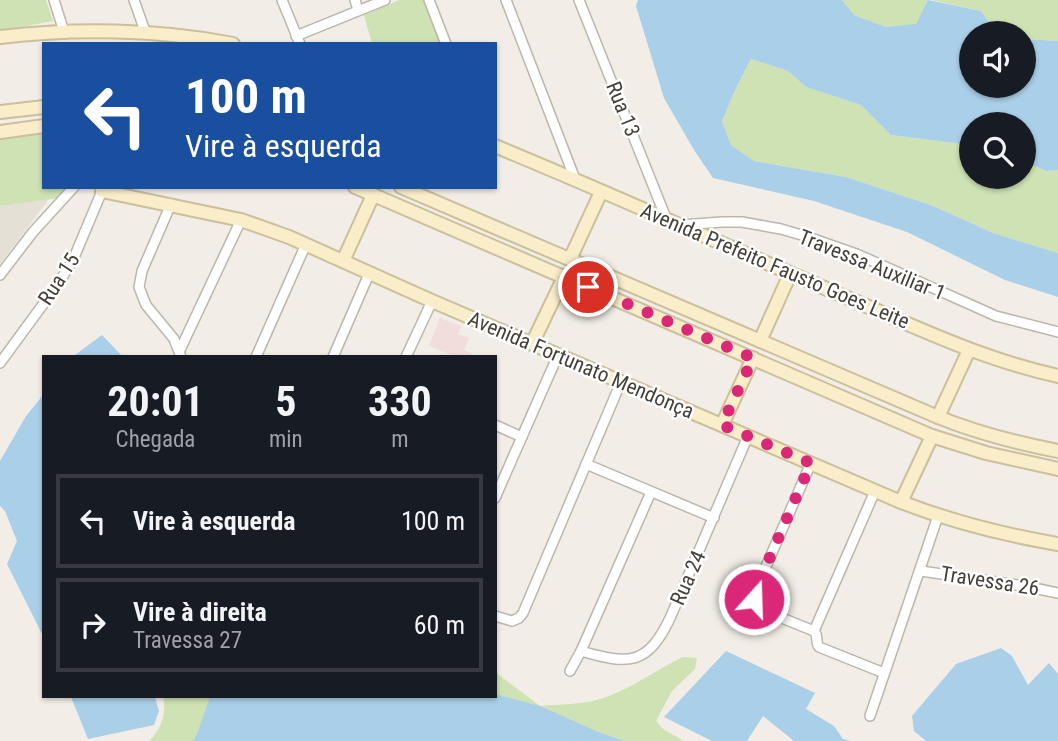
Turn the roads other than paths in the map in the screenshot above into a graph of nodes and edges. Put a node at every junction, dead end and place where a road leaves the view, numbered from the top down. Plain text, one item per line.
1 (54, 0) edge
2 (135, 0) edge
3 (282, 0) edge
4 (355, 0) edge
5 (385, 0) edge
6 (429, 0) edge
7 (506, 0) edge
8 (579, 0) edge
9 (358, 10) junction
10 (64, 32) junction
11 (146, 34) junction
12 (0, 37) edge
13 (115, 38) edge
14 (298, 40) edge
15 (221, 42) edge
16 (445, 42) edge
17 (42, 107) edge
18 (0, 113) edge
19 (42, 126) edge
20 (0, 132) edge
21 (497, 147) edge
22 (575, 179) junction
23 (72, 189) edge
24 (103, 189) edge
25 (360, 189) edge
26 (406, 189) edge
27 (601, 192) junction
28 (373, 195) junction
29 (171, 204) junction
30 (666, 218) junction
31 (241, 220) junction
32 (681, 225) junction
33 (306, 244) junction
34 (570, 259) junction
35 (343, 261) junction
36 (369, 274) junction
37 (790, 274) junction
38 (0, 275) edge
39 (564, 277) junction
40 (432, 301) junction
41 (1058, 332) edge
42 (760, 341) junction
43 (533, 344) junction
44 (969, 350) junction
45 (180, 354) edge
46 (257, 355) edge
47 (334, 355) edge
48 (407, 355) edge
49 (558, 355) junction
50 (753, 358) junction
51 (0, 363) edge
52 (1058, 376) edge
53 (621, 382) junction
54 (938, 418) junction
55 (722, 425) junction
56 (497, 426) edge
57 (748, 436) junction
58 (932, 436) junction
59 (522, 437) junction
60 (1058, 451) edge
61 (811, 463) junction
62 (586, 464) junction
63 (1058, 469) edge
64 (875, 491) junction
65 (651, 492) junction
66 (497, 493) edge
67 (901, 502) junction
68 (938, 516) junction
69 (714, 518) junction
70 (1058, 544) edge
71 (921, 571) junction
72 (1058, 593) edge
73 (497, 616) edge
74 (814, 631) junction
75 (581, 651) junction
76 (570, 671) dead end
77 (884, 673) junction
78 (870, 716) dead end

1 - 10 street
2 - 11 street
3 - 14 street
4 - 9 street
5 - 9 street
6 - 16 street
7 - 22 street
8 - 30 street, Rua 13
9 - 14 street
10 - 12 street
10 - 13 street
11 - 13 street
11 - 15 street
17 - 18 street
19 - 20 street
21 - 22 street, Avenida Prefeito Fausto Goes Leite
22 - 27 street, Avenida Prefeito Fausto Goes Leite
23 - 38 street
24 - 29 street, Avenida Fortunato Mendonça
24 - 51 street, Rua 15
25 - 28 street
26 - 34 street
27 - 30 street, Avenida Prefeito Fausto Goes Leite
27 - 34 street
28 - 35 street
28 - 39 street
29 - 31 street, Avenida Fortunato Mendonça
29 - 45 street
30 - 32 street, Avenida Prefeito Fausto Goes Leite
31 - 33 street, Avenida Fortunato Mendonça
31 - 45 street
32 - 37 street, Avenida Prefeito Fausto Goes Leite
32 - 41 street, Travessa Auxiliar 1
33 - 35 street, Avenida Fortunato Mendonça
33 - 46 street
34 - 42 street
35 - 36 street, Avenida Fortunato Mendonça
36 - 40 street, Avenida Fortunato Mendonça
36 - 47 street
37 - 42 street
37 - 44 street, Avenida Prefeito Fausto Goes Leite
39 - 43 street
39 - 50 street
40 - 43 street, Avenida Fortunato Mendonça
40 - 48 street
42 - 54 street
43 - 49 street, Avenida Fortunato Mendonça
44 - 52 street, Avenida Prefeito Fausto Goes Leite
44 - 54 street
49 - 53 street, Avenida Fortunato Mendonça
49 - 59 street
50 - 55 street
50 - 58 street
53 - 55 street, Avenida Fortunato Mendonça
53 - 62 street
54 - 60 street
55 - 57 street, Avenida Fortunato Mendonça
56 - 59 street
57 - 61 street, Avenida Fortunato Mendonça
57 - 69 street, Rua 24
58 - 63 street
58 - 67 street
59 - 66 street
61 - 64 street, Avenida Fortunato Mendonça
61 - 74 street
62 - 65 street
62 - 73 street
64 - 67 street, Avenida Fortunato Mendonça
64 - 74 street
65 - 69 street
65 - 75 street
67 - 68 street, Avenida Fortunato Mendonça
68 - 70 street, Avenida Fortunato Mendonça
68 - 71 street
69 - 75 street, Rua 24
71 - 72 street, Travessa 26
71 - 77 street
74 - 77 street
75 - 76 street
77 - 78 street

